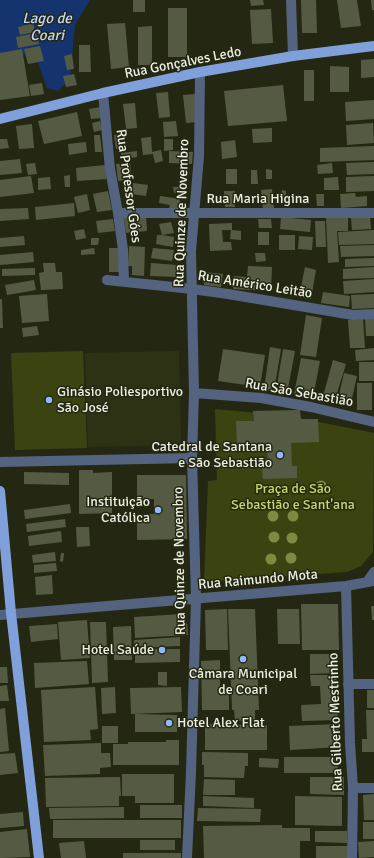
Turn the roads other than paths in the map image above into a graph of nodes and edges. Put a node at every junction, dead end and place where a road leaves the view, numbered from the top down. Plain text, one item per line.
1 (291, 0) edge
2 (374, 46) edge
3 (293, 56) junction
4 (200, 72) junction
5 (103, 93) junction
6 (0, 119) edge
7 (118, 213) junction
8 (194, 213) junction
9 (374, 213) edge
10 (107, 280) dead end
11 (124, 282) junction
12 (192, 289) junction
13 (374, 314) edge
14 (194, 393) junction
15 (374, 422) edge
16 (192, 458) junction
17 (0, 462) edge
18 (0, 491) edge
19 (374, 572) edge
20 (370, 582) edge
21 (346, 586) junction
22 (196, 599) junction
23 (11, 613) junction
24 (0, 615) edge
25 (348, 684) junction
26 (374, 684) edge
27 (353, 788) junction
28 (374, 788) edge
29 (39, 858) edge
30 (187, 858) edge
31 (352, 858) edge

1 - 3 street
2 - 3 main road, Rua Gonçalves Ledo
3 - 4 main road, Rua Gonçalves Ledo
4 - 5 main road, Rua Gonçalves Ledo
4 - 8 street, Rua Quinze de Novembro
5 - 6 main road, Rua Gonçalves Ledo
5 - 7 street, Rua Professor Góes
7 - 8 street, Rua Maria Higina
7 - 11 street, Rua Professor Góes
8 - 9 street, Rua Maria Higina
8 - 12 street, Rua Quinze de Novembro
10 - 11 street, Rua Américo Leitão
11 - 12 street, Rua Américo Leitão
12 - 13 street, Rua Américo Leitão
12 - 14 street, Rua Quinze de Novembro
14 - 15 street, Rua São Sebastião
14 - 16 street, Rua Quinze de Novembro
16 - 17 street
16 - 22 street, Rua Quinze de Novembro
18 - 23 main road
19 - 20 street
20 - 21 street, Rua Raimundo Mota
21 - 22 street, Rua Raimundo Mota
21 - 25 street, Rua Gilberto Mestrinho
22 - 23 street, Rua Raimundo Mota
22 - 30 street, Rua Quinze de Novembro
23 - 24 street, Rua Raimundo Mota
23 - 29 main road
25 - 26 street
25 - 27 street, Rua Gilberto Mestrinho
27 - 28 street
27 - 31 street, Rua Gilberto Mestrinho

